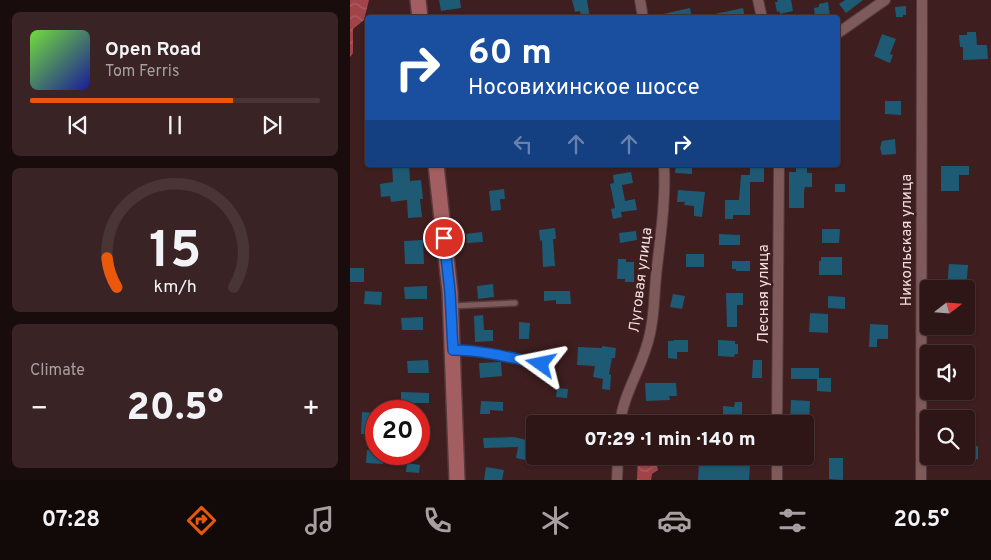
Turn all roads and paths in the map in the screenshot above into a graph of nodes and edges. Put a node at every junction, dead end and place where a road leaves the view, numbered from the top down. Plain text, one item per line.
1 (418, 0) edge
2 (640, 0) edge
3 (758, 0) edge
4 (885, 0) edge
5 (922, 0) edge
6 (420, 15) edge
7 (642, 15) edge
8 (761, 15) edge
9 (840, 31) edge
10 (436, 167) edge
11 (664, 167) edge
12 (779, 167) edge
13 (515, 303) dead end
14 (451, 306) junction
15 (453, 350) junction
16 (541, 364) dead end
17 (622, 415) edge
18 (777, 415) edge
19 (618, 465) edge
20 (777, 465) edge
21 (457, 480) edge
22 (617, 480) edge
23 (777, 480) edge
24 (921, 480) edge

1 - 6 main road
2 - 7 street
3 - 8 street
4 - 9 street
5 - 24 street, Никольская улица
10 - 14 main road
11 - 17 street, Луговая улица
12 - 18 street, Лесная улица
13 - 14 lane
14 - 15 main road
15 - 16 lane
15 - 21 main road
19 - 22 street
20 - 23 street

